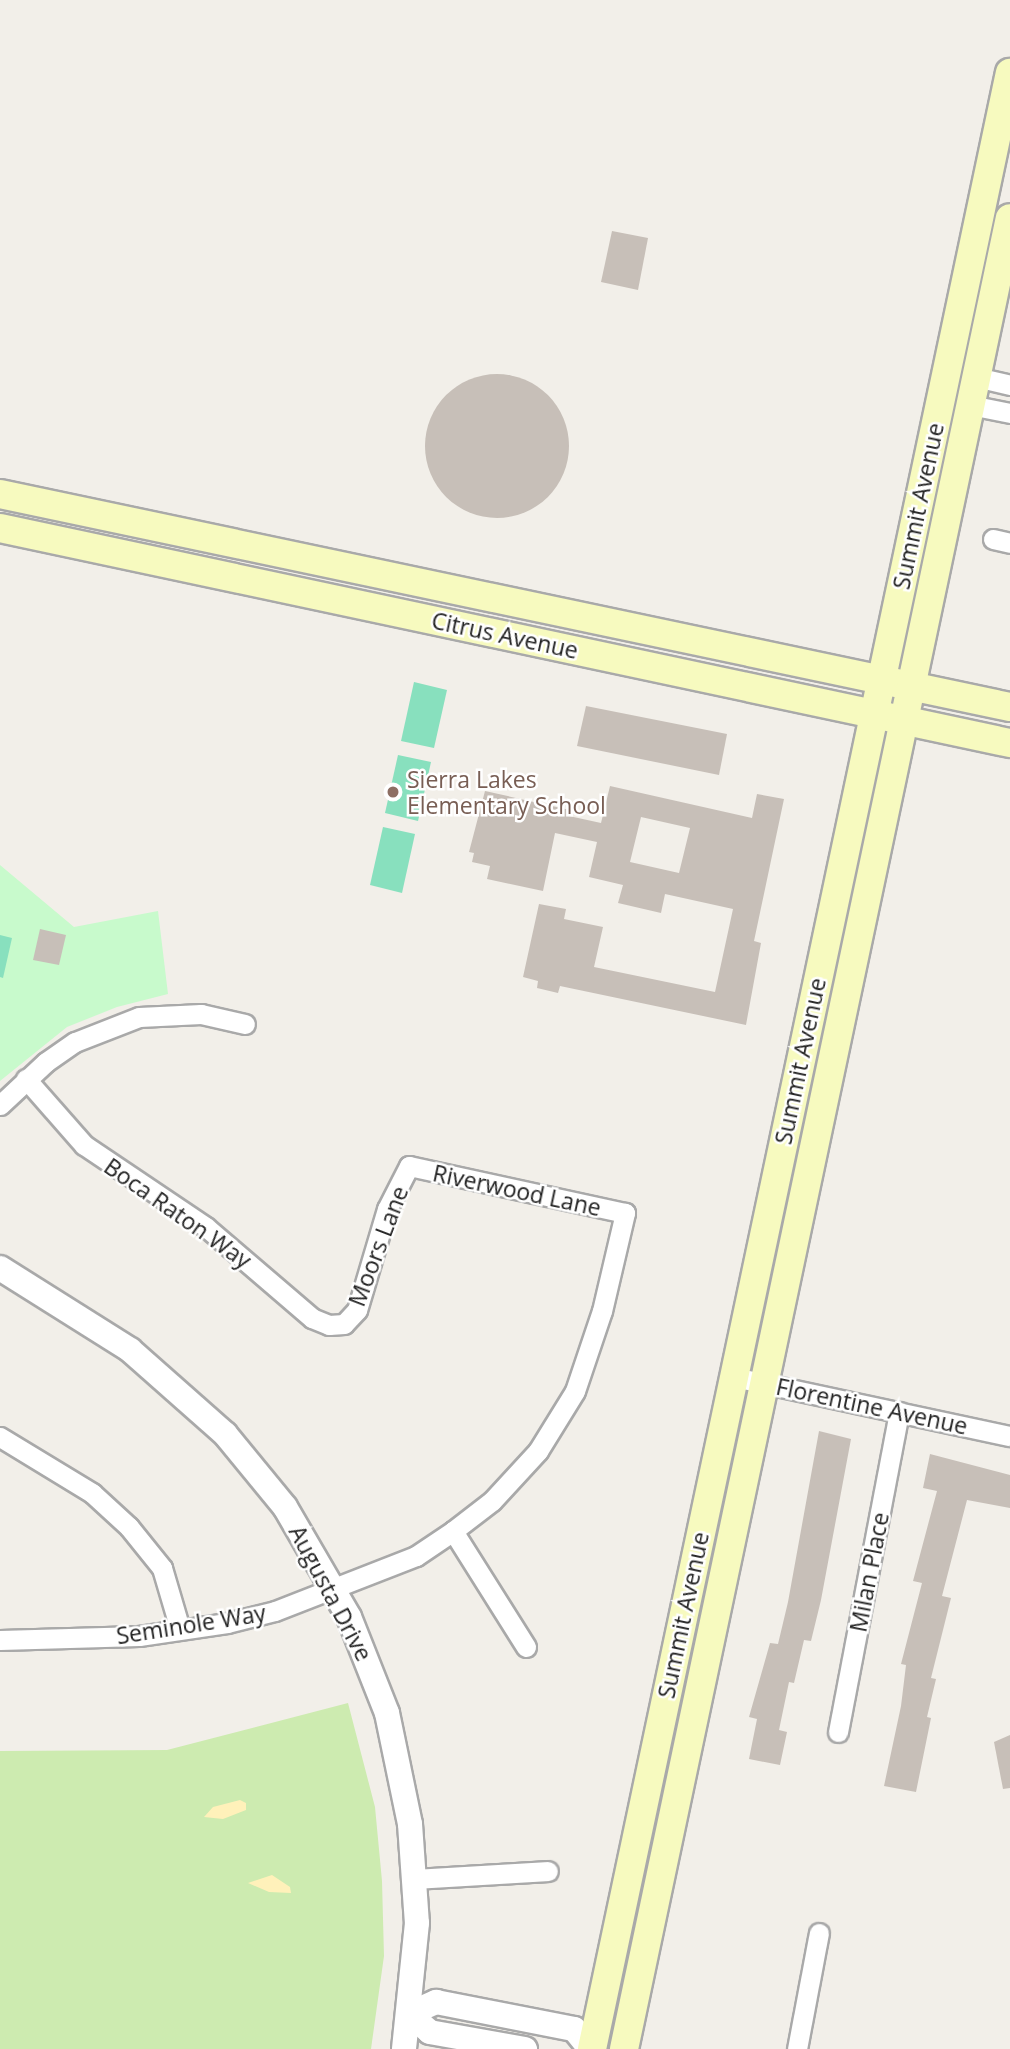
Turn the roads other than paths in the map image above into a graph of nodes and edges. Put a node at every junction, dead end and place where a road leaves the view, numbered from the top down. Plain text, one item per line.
1 (1010, 73) edge
2 (1010, 218) edge
3 (976, 377) junction
4 (1010, 384) edge
5 (970, 405) junction
6 (1010, 413) edge
7 (0, 494) edge
8 (0, 528) edge
9 (880, 681) junction
10 (910, 687) junction
11 (1010, 707) edge
12 (873, 714) junction
13 (903, 720) junction
14 (1010, 743) edge
15 (245, 1024) dead end
16 (26, 1079) junction
17 (0, 1105) edge
18 (409, 1166) joint
19 (625, 1213) joint
20 (0, 1268) edge
21 (344, 1324) joint
22 (734, 1377) junction
23 (765, 1383) junction
24 (899, 1412) junction
25 (1010, 1436) edge
26 (0, 1437) edge
27 (453, 1531) junction
28 (333, 1588) junction
29 (180, 1629) junction
30 (0, 1640) edge
31 (526, 1647) dead end
32 (838, 1732) dead end
33 (548, 1871) dead end
34 (415, 1878) junction
35 (819, 1933) dead end
36 (409, 2014) junction
37 (404, 2049) edge
38 (525, 2049) edge
39 (593, 2049) edge
40 (624, 2049) edge
41 (797, 2049) edge

1 - 9 main road, Summit Avenue
2 - 3 main road, Summit Avenue
3 - 4 street
3 - 5 main road, Summit Avenue
5 - 6 street
5 - 10 main road, Summit Avenue
7 - 9 main road, Citrus Avenue
8 - 12 main road, Citrus Avenue
9 - 10 main road, Citrus Avenue
9 - 12 main road, Summit Avenue
10 - 11 main road, Citrus Avenue
10 - 13 main road, Summit Avenue
12 - 13 main road, Citrus Avenue
12 - 22 main road, Summit Avenue
13 - 14 main road, Citrus Avenue
13 - 23 main road, Summit Avenue
15 - 16 street
16 - 17 street
16 - 21 street, Boca Raton Way
18 - 19 street, Riverwood Lane
18 - 21 street, Moors Lane
19 - 27 street, Seminole Way
20 - 28 street, Augusta Drive
22 - 23 street, Florentine Avenue
22 - 39 main road, Summit Avenue
23 - 24 street, Florentine Avenue
23 - 40 main road, Summit Avenue
24 - 25 street, Florentine Avenue
24 - 32 street, Milan Place
26 - 29 street
27 - 28 street, Seminole Way
27 - 31 street
28 - 29 street, Seminole Way
28 - 34 street, Augusta Drive
29 - 30 street, Seminole Way
33 - 34 street
34 - 36 street, Augusta Drive
35 - 41 street
36 - 37 street, Augusta Drive
36 - 38 street
36 - 39 street

